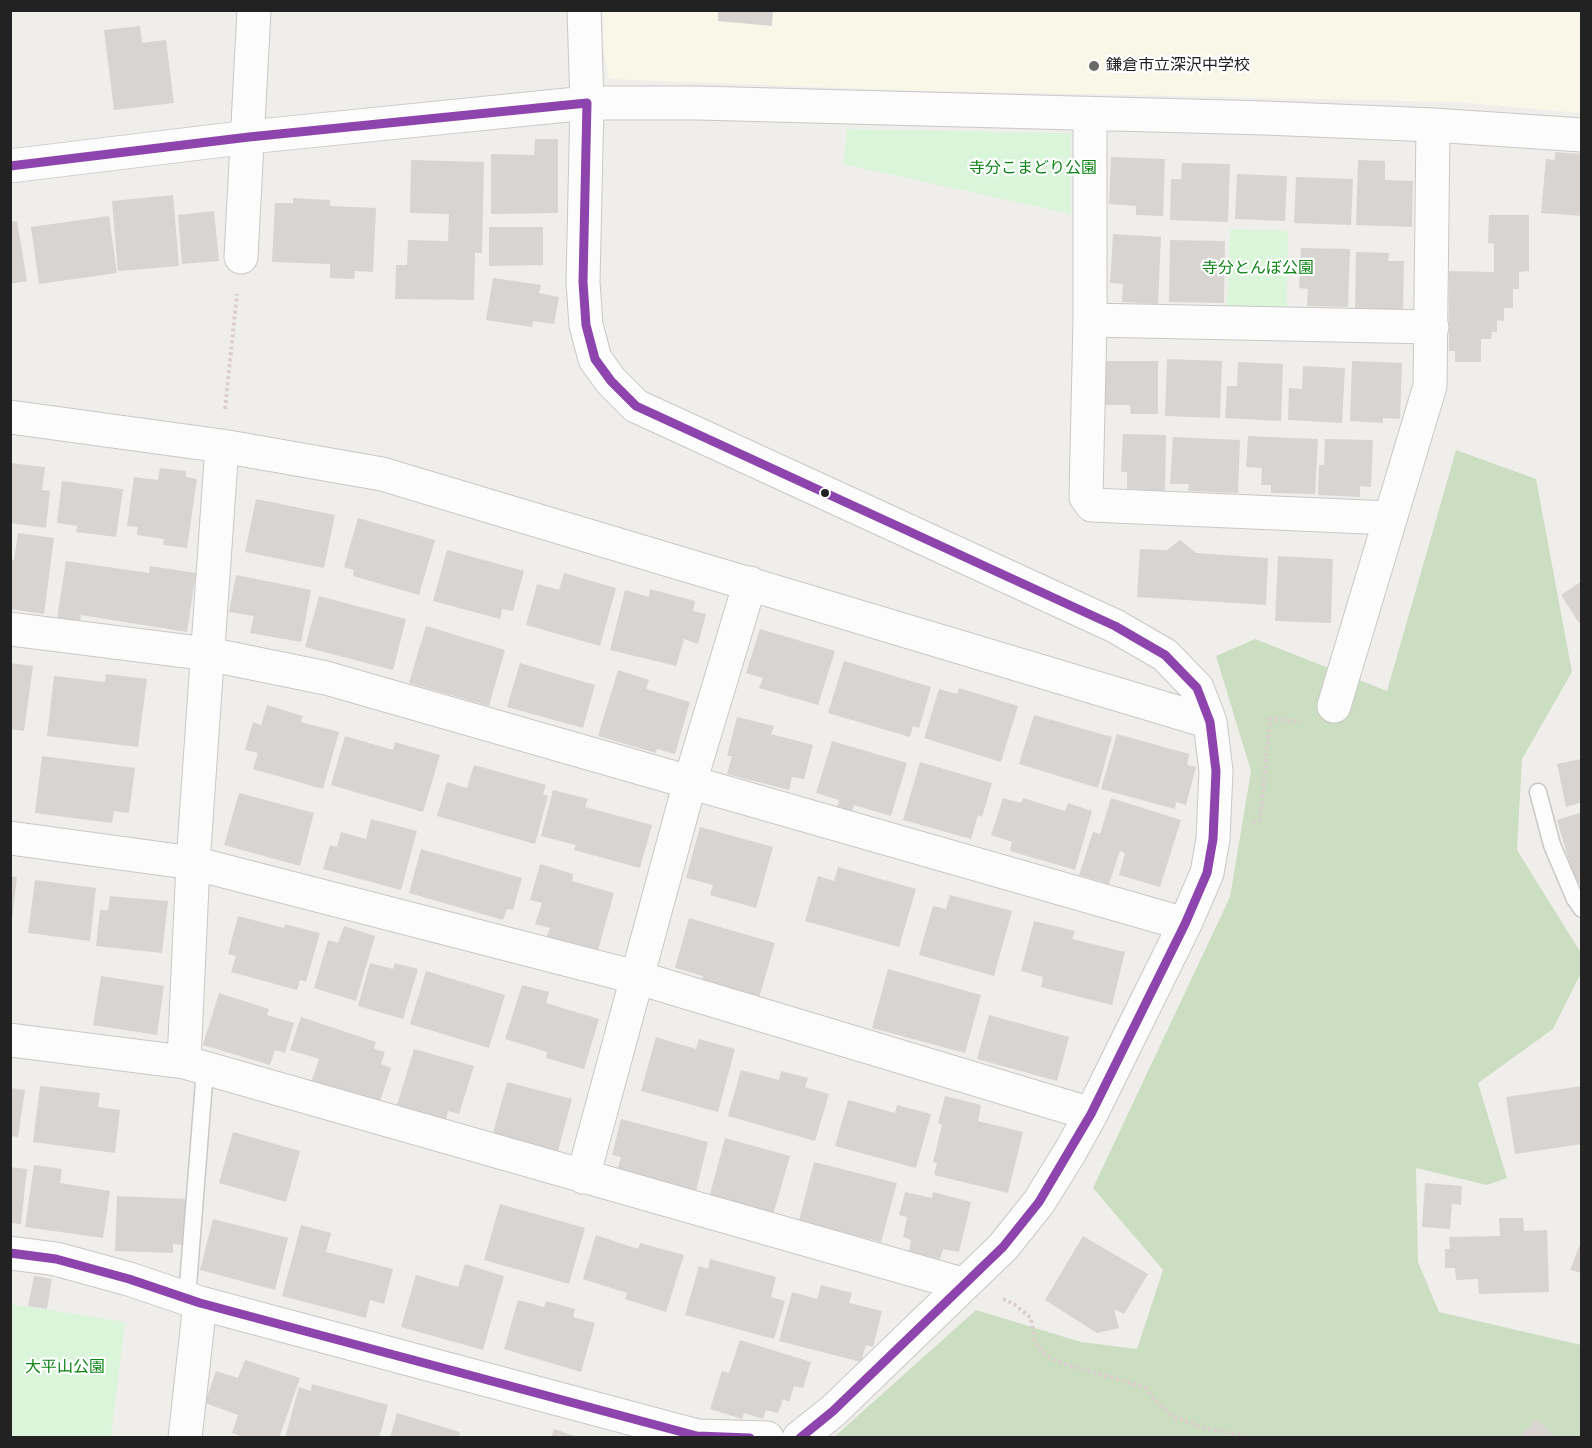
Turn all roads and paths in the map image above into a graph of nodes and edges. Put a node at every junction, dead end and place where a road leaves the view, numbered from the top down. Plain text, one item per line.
1 (254, 10) edge
2 (584, 10) edge
3 (587, 103) junction
4 (1090, 114) junction
5 (1433, 125) junction
6 (1581, 135) edge
7 (249, 137) junction
8 (10, 166) edge
9 (241, 257) joint
10 (1090, 320) junction
11 (1432, 327) junction
12 (10, 417) edge
13 (222, 446) junction
14 (1390, 518) junction
15 (750, 583) junction
16 (10, 629) edge
17 (208, 654) junction
18 (1334, 706) joint
19 (1210, 722) junction
20 (690, 782) junction
21 (1538, 792) dead end
22 (10, 837) edge
23 (1213, 839) junction
24 (193, 863) junction
25 (1581, 909) edge
26 (1185, 924) junction
27 (639, 978) junction
28 (10, 1040) edge
29 (195, 1065) junction
30 (1091, 1114) junction
31 (583, 1177) junction
32 (10, 1253) edge
33 (962, 1284) junction
34 (194, 1300) junction
35 (185, 1437) edge
36 (696, 1437) edge
37 (767, 1437) edge
38 (799, 1437) edge
39 (1251, 1437) edge

1 - 7 street
2 - 3 street
3 - 4 street
3 - 7 street
3 - 19 street
4 - 5 street
4 - 10 street
5 - 6 street
5 - 11 street
7 - 8 street
7 - 9 street
9 - 13 path
10 - 11 street
10 - 14 street
11 - 14 street
12 - 13 street
13 - 15 street
13 - 17 street
14 - 18 street
15 - 19 street
15 - 20 street
16 - 17 street
17 - 20 street
17 - 24 street
18 - 23 path
19 - 23 street
20 - 26 street
20 - 27 street
21 - 25 lane
22 - 24 street
23 - 26 street
24 - 27 street
24 - 29 street
26 - 30 street
27 - 30 street
27 - 31 street
28 - 29 street
29 - 31 street
29 - 34 lane
30 - 33 street
31 - 33 street
32 - 34 street
33 - 38 street
33 - 39 path
34 - 35 street
34 - 36 street
36 - 37 street

